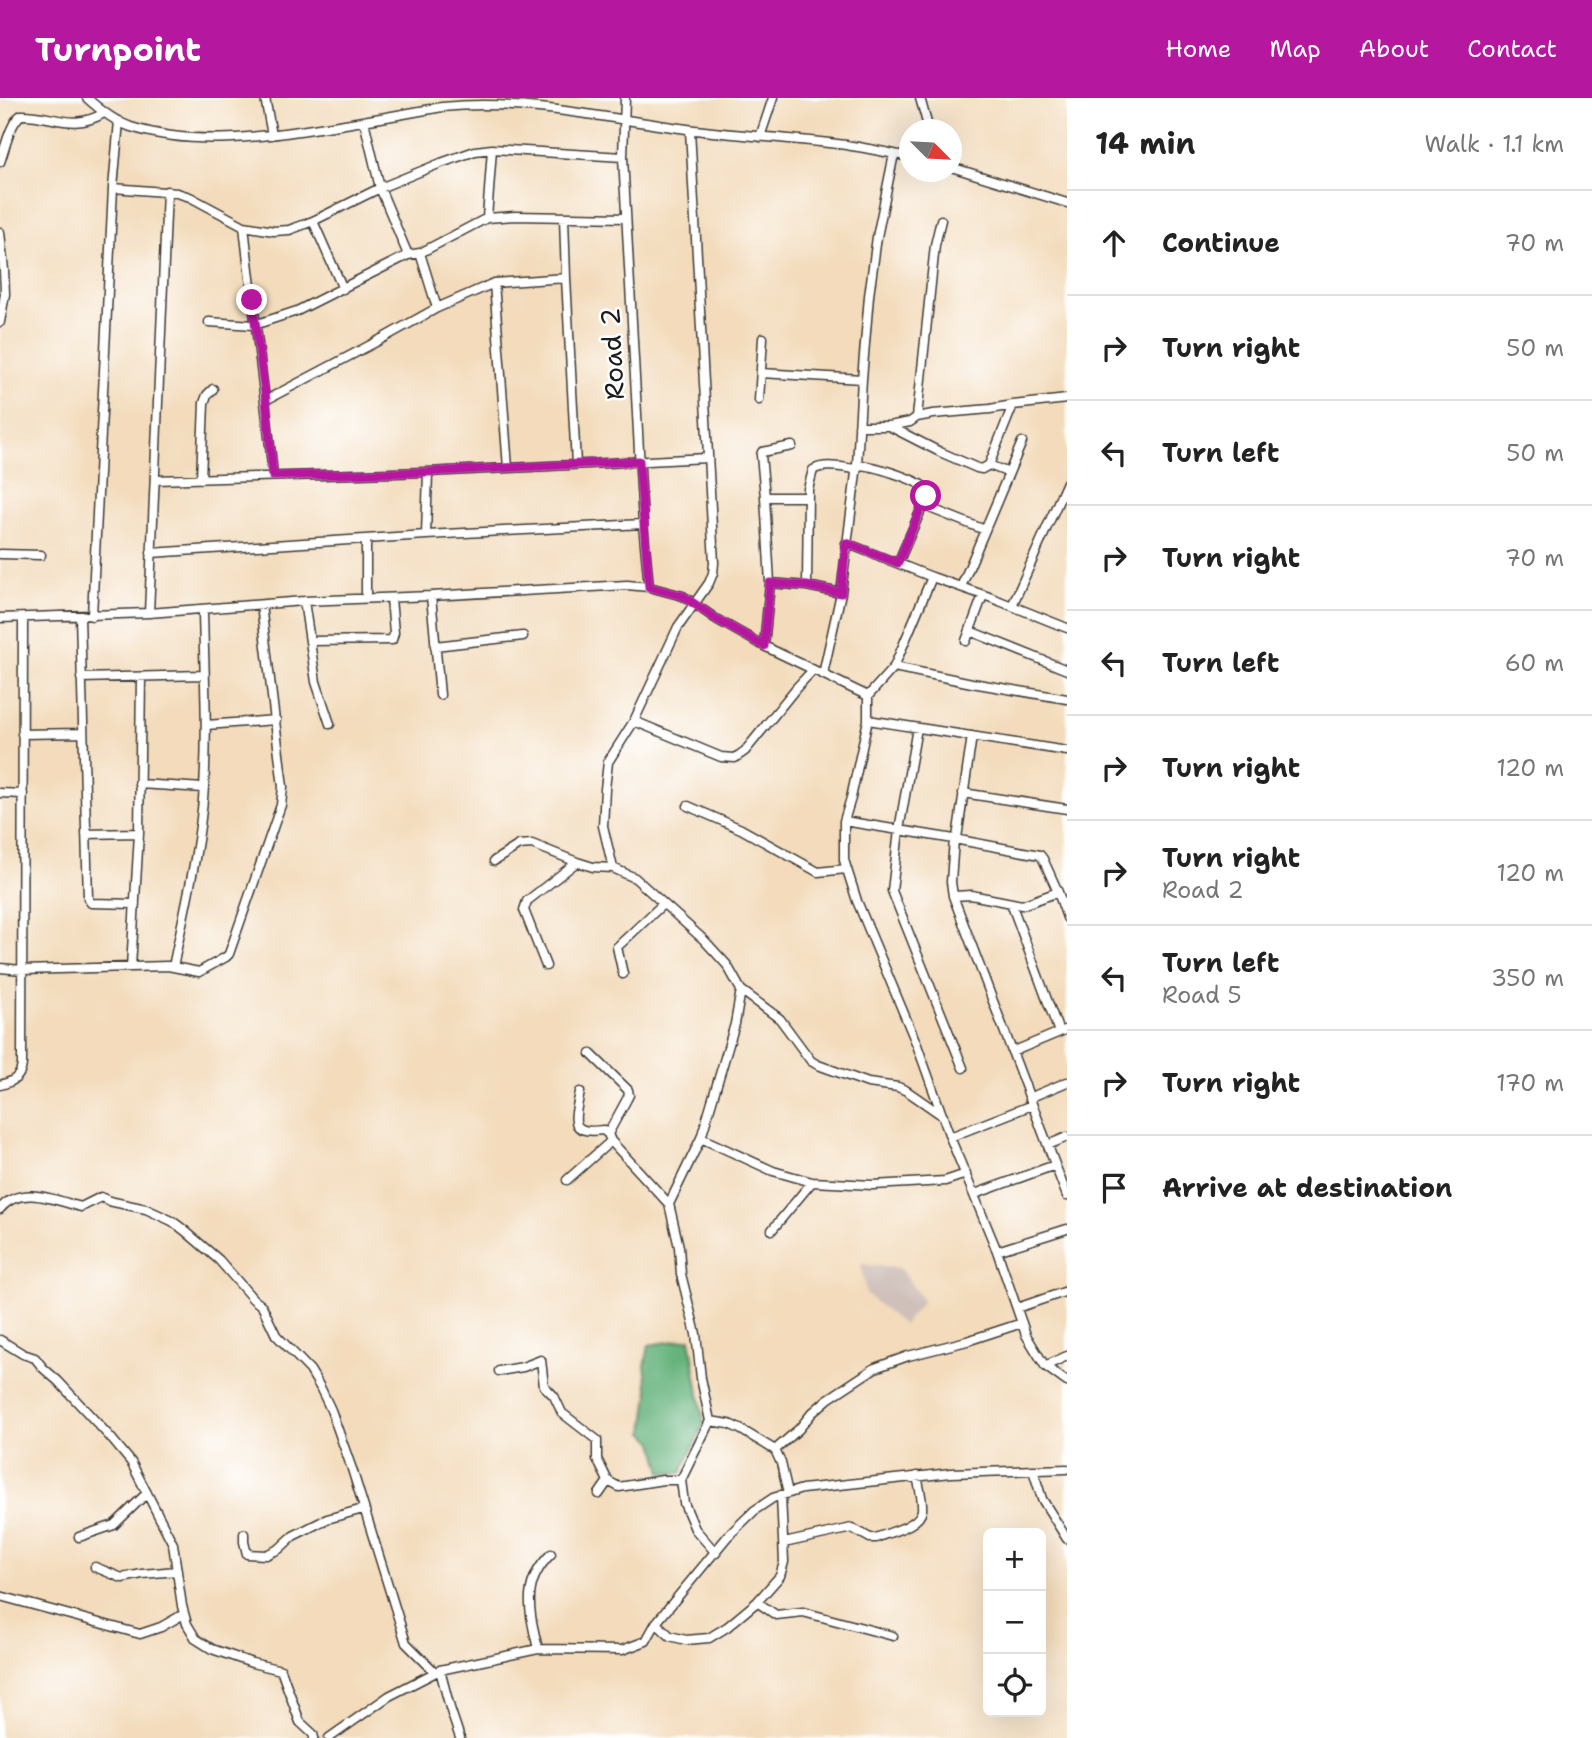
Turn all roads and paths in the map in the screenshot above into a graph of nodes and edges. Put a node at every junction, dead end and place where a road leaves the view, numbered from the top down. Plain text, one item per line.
1 (88, 98) edge
2 (265, 98) edge
3 (625, 98) edge
4 (773, 98) edge
5 (920, 98) edge
6 (441, 103) edge
7 (104, 113) junction
8 (926, 119) edge
9 (624, 120) junction
10 (119, 121) junction
11 (364, 121) junction
12 (690, 130) junction
13 (272, 135) junction
14 (760, 137) junction
15 (492, 149) junction
16 (894, 154) junction
17 (899, 155) edge
18 (623, 157) junction
19 (0, 162) edge
20 (962, 171) edge
21 (113, 188) junction
22 (380, 188) junction
23 (167, 191) junction
24 (1067, 204) edge
25 (564, 217) junction
26 (487, 218) junction
27 (626, 218) junction
28 (941, 220) dead end
29 (313, 221) junction
30 (244, 226) junction
31 (0, 232) edge
32 (420, 253) junction
33 (408, 255) junction
34 (566, 278) junction
35 (495, 283) junction
36 (343, 289) junction
37 (437, 308) junction
38 (0, 312) edge
39 (0, 322) edge
40 (209, 322) dead end
41 (254, 325) junction
42 (763, 338) dead end
43 (761, 373) junction
44 (862, 379) junction
45 (213, 388) dead end
46 (1067, 399) edge
47 (266, 400) junction
48 (759, 400) dead end
49 (1013, 405) junction
50 (917, 417) junction
51 (859, 426) junction
52 (889, 426) junction
53 (1022, 442) dead end
54 (792, 446) dead end
55 (707, 458) junction
56 (639, 461) junction
57 (576, 464) junction
58 (989, 465) junction
59 (857, 467) junction
60 (508, 468) junction
61 (428, 472) junction
62 (1009, 473) junction
63 (273, 476) junction
64 (155, 480) junction
65 (201, 480) junction
66 (1067, 482) edge
67 (765, 497) junction
68 (808, 497) junction
69 (922, 505) junction
70 (643, 524) junction
71 (985, 530) junction
72 (426, 536) junction
73 (366, 539) junction
74 (846, 543) junction
75 (150, 553) junction
76 (0, 554) edge
77 (41, 555) dead end
78 (898, 563) junction
79 (932, 577) junction
80 (770, 583) junction
81 (807, 586) junction
82 (649, 587) junction
83 (961, 587) junction
84 (841, 593) junction
85 (983, 595) junction
86 (431, 596) junction
87 (366, 598) junction
88 (391, 598) junction
89 (304, 601) junction
90 (694, 604) junction
91 (261, 605) junction
92 (1012, 606) junction
93 (203, 610) junction
94 (149, 613) junction
95 (80, 616) junction
96 (92, 616) junction
97 (0, 618) edge
98 (23, 619) junction
99 (1067, 628) edge
100 (970, 631) junction
101 (523, 636) dead end
102 (310, 641) junction
103 (966, 641) dead end
104 (435, 646) junction
105 (764, 646) junction
106 (894, 667) junction
107 (813, 670) junction
108 (1067, 670) edge
109 (823, 674) junction
110 (204, 675) junction
111 (141, 677) junction
112 (82, 678) junction
113 (440, 695) dead end
114 (868, 696) junction
115 (1067, 699) edge
116 (276, 720) junction
117 (867, 720) junction
118 (634, 721) junction
119 (330, 723) dead end
120 (206, 724) junction
121 (917, 728) junction
122 (82, 733) junction
123 (22, 734) junction
124 (972, 736) junction
125 (1066, 749) edge
126 (139, 784) junction
127 (204, 788) junction
128 (0, 793) edge
129 (23, 793) junction
130 (963, 793) junction
131 (688, 806) dead end
132 (1067, 809) edge
133 (844, 821) junction
134 (899, 830) junction
135 (139, 833) junction
136 (86, 834) junction
137 (954, 839) junction
138 (494, 861) dead end
139 (577, 862) junction
140 (613, 868) junction
141 (846, 869) junction
142 (1058, 892) junction
143 (953, 897) junction
144 (1064, 902) edge
145 (1012, 903) junction
146 (135, 904) junction
147 (663, 904) junction
148 (1067, 918) edge
149 (546, 966) dead end
150 (131, 967) junction
151 (173, 967) junction
152 (0, 968) edge
153 (22, 970) junction
154 (623, 974) dead end
155 (741, 990) junction
156 (1063, 1030) edge
157 (1012, 1052) junction
158 (591, 1054) dead end
159 (963, 1068) dead end
160 (1067, 1082) edge
161 (0, 1084) edge
162 (580, 1092) dead end
163 (1031, 1102) junction
164 (943, 1116) junction
165 (609, 1137) junction
166 (950, 1137) junction
167 (1067, 1137) edge
168 (701, 1138) junction
169 (1048, 1145) junction
170 (1055, 1165) junction
171 (966, 1174) junction
172 (567, 1180) dead end
173 (812, 1182) junction
174 (975, 1194) junction
175 (1067, 1196) edge
176 (669, 1204) junction
177 (0, 1209) edge
178 (1067, 1229) edge
179 (772, 1230) dead end
180 (997, 1251) junction
181 (1067, 1291) edge
182 (1017, 1308) junction
183 (1022, 1323) junction
184 (0, 1340) edge
185 (1067, 1356) edge
186 (1045, 1366) junction
187 (499, 1371) dead end
188 (1067, 1382) edge
189 (710, 1421) junction
190 (775, 1450) junction
191 (1067, 1469) edge
192 (1033, 1470) junction
193 (917, 1476) junction
194 (681, 1480) junction
195 (608, 1481) junction
196 (147, 1493) junction
197 (599, 1494) dead end
198 (785, 1494) junction
199 (363, 1509) junction
200 (244, 1534) dead end
201 (79, 1537) dead end
202 (1067, 1539) edge
203 (784, 1543) junction
204 (716, 1553) junction
205 (551, 1554) dead end
206 (95, 1567) dead end
207 (177, 1571) junction
208 (0, 1596) edge
209 (757, 1602) junction
210 (184, 1614) junction
211 (656, 1623) junction
212 (893, 1636) dead end
213 (538, 1649) junction
214 (438, 1671) junction
215 (314, 1738) edge
216 (330, 1738) edge
217 (460, 1738) edge

1 - 7 street
2 - 13 street
3 - 9 street, Road 2
4 - 14 street
5 - 8 street
6 - 9 street
6 - 11 street
7 - 10 street
7 - 19 street
9 - 12 street
9 - 18 street, Road 2
10 - 13 street
10 - 21 street
11 - 13 street
11 - 22 street
12 - 14 street
12 - 55 street
14 - 16 street
15 - 18 street
15 - 22 street
15 - 26 street
16 - 17 street
16 - 44 street
18 - 27 street, Road 2
20 - 24 street
21 - 23 street
21 - 96 street
22 - 29 street
22 - 33 street
23 - 30 street
23 - 64 street
25 - 26 street
25 - 27 street
25 - 34 street
26 - 32 street
27 - 56 street, Road 2
28 - 50 street
29 - 30 street
29 - 36 street
30 - 41 street
31 - 38 street
32 - 33 street
32 - 37 street
33 - 36 street
34 - 35 street
34 - 57 street
35 - 37 street
35 - 60 street
36 - 41 street
37 - 47 street
38 - 39 street
40 - 41 street
41 - 47 street
42 - 43 street
43 - 44 street
43 - 48 street
44 - 51 street
45 - 65 street
46 - 49 street
47 - 63 street
49 - 50 street
49 - 58 street
50 - 52 street
51 - 52 street
51 - 59 street
52 - 58 street
53 - 62 street
54 - 67 street
55 - 56 street
55 - 90 street
56 - 57 street
56 - 70 street, Road 2
57 - 60 street
58 - 62 street
59 - 68 street
59 - 69 street
59 - 74 street
60 - 61 street
61 - 63 street
61 - 72 street
62 - 71 street
63 - 65 street
64 - 65 street
64 - 75 street
66 - 92 street
67 - 68 street
67 - 80 street
68 - 81 street
69 - 71 street
69 - 78 street
70 - 72 street
70 - 82 street, Road 2
71 - 83 street
72 - 73 street
73 - 75 street
73 - 87 street
74 - 78 street
74 - 84 street
75 - 94 street
76 - 77 street
78 - 79 street
79 - 83 street
79 - 106 street
80 - 81 street
80 - 105 street
81 - 84 street
82 - 86 street
82 - 90 street
83 - 85 street
84 - 109 street
85 - 92 street
85 - 100 street
86 - 88 street
86 - 104 street
87 - 88 street
87 - 89 street
88 - 102 street
89 - 91 street
89 - 102 street
90 - 105 street
90 - 118 street
91 - 93 street
91 - 116 street
92 - 99 street
93 - 94 street
93 - 110 street
94 - 96 street
95 - 96 street
95 - 98 street
95 - 112 street
97 - 98 street
98 - 123 street
100 - 103 street
100 - 108 street
101 - 104 street
102 - 119 street
104 - 113 street
105 - 107 street
106 - 114 street
106 - 115 street
107 - 109 street
107 - 118 street
109 - 114 street
110 - 111 street
110 - 120 street
111 - 112 street
111 - 126 street
112 - 122 street
114 - 117 street
116 - 120 street
116 - 151 street
117 - 121 street
117 - 133 street
118 - 140 street
120 - 127 street
121 - 124 street
121 - 134 street
122 - 123 street
122 - 136 street
123 - 129 street
124 - 125 street
124 - 130 street
126 - 127 street
126 - 135 street
127 - 151 street
128 - 129 street
129 - 153 street
130 - 132 street
130 - 137 street
131 - 141 street
133 - 134 street
133 - 141 street
134 - 137 street
134 - 159 street
135 - 136 street
135 - 146 street
136 - 146 street
137 - 142 street
137 - 143 street
138 - 139 street
139 - 140 street
139 - 149 street
140 - 147 street
141 - 164 street
142 - 144 street
142 - 145 street
143 - 145 street
143 - 157 street
144 - 148 street
145 - 156 street
146 - 150 street
147 - 154 street
147 - 155 street
150 - 151 street
150 - 153 street
152 - 153 street
153 - 161 street
155 - 164 street
155 - 168 street
156 - 157 street
157 - 163 street
158 - 165 street
160 - 163 street
162 - 165 street
163 - 166 street
163 - 169 street
164 - 166 street
165 - 172 street
165 - 176 street
166 - 171 street
167 - 169 street
168 - 173 street
168 - 176 street
169 - 170 street
170 - 174 street
170 - 175 street
171 - 173 street
171 - 174 street
173 - 179 street
174 - 180 street
176 - 189 street
177 - 199 street
178 - 180 street
180 - 182 street
181 - 182 street
182 - 183 street
183 - 186 street
183 - 190 street
184 - 196 street
185 - 186 street
186 - 188 street
187 - 195 street
189 - 190 street
189 - 194 street
190 - 198 street
191 - 192 street
192 - 193 street
192 - 202 street
193 - 198 street
193 - 203 street
194 - 195 street
194 - 204 street
195 - 197 street
196 - 201 street
196 - 207 street
198 - 203 street
198 - 204 street
199 - 200 street
199 - 214 street
203 - 209 street
204 - 211 street
205 - 213 street
206 - 207 street
207 - 210 street
208 - 210 street
209 - 211 street
209 - 212 street
210 - 215 street
211 - 213 street
213 - 214 street
214 - 216 street
214 - 217 street

